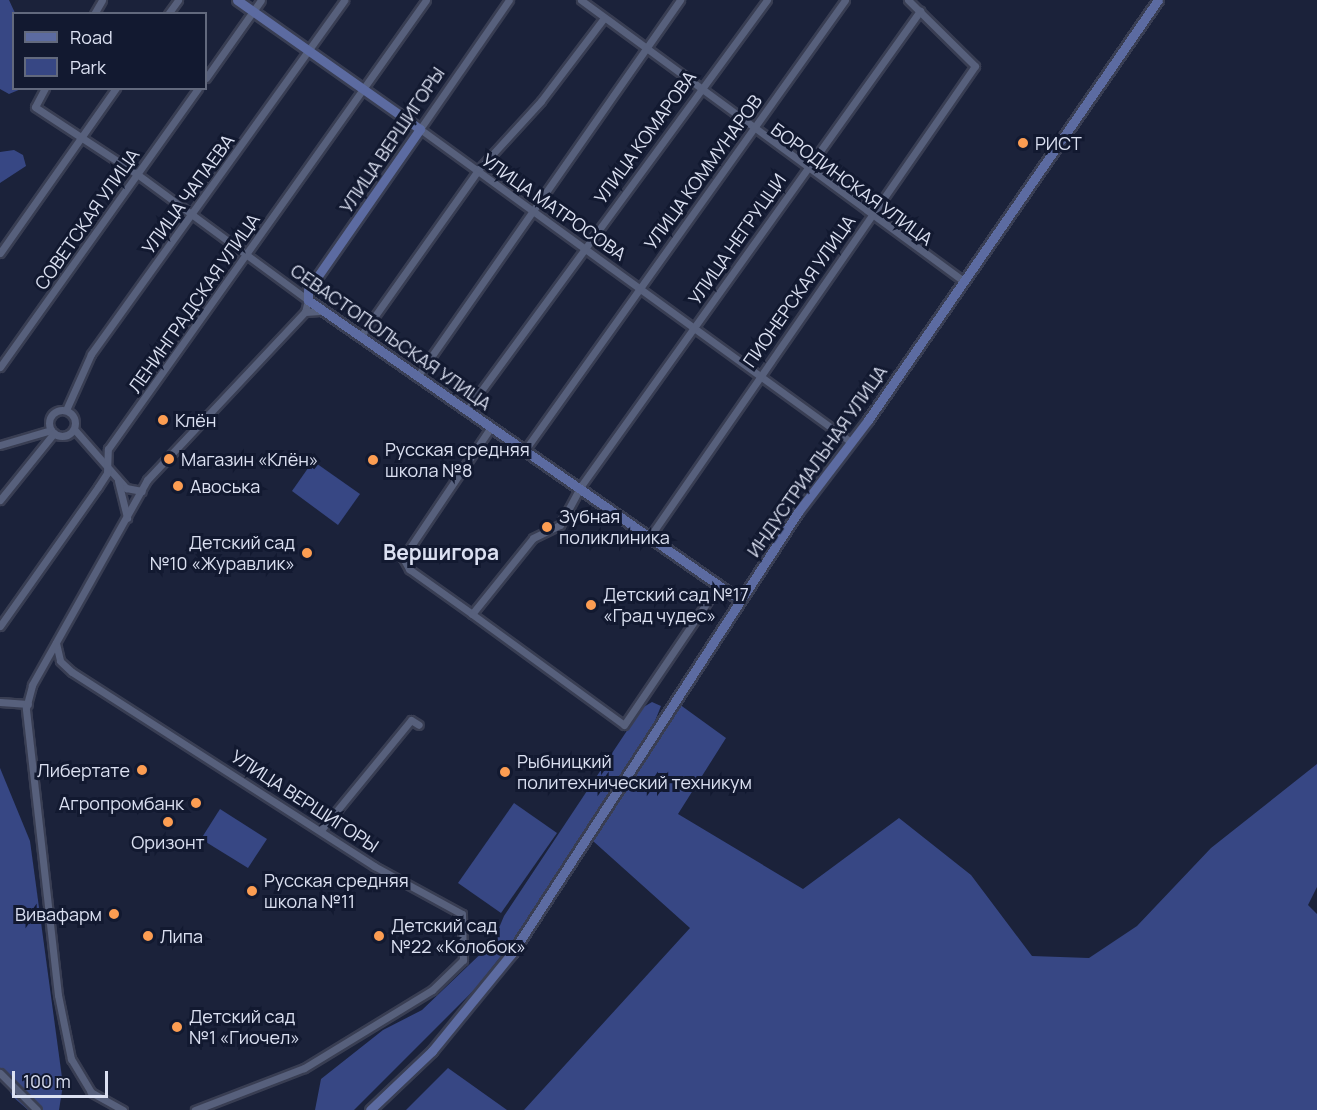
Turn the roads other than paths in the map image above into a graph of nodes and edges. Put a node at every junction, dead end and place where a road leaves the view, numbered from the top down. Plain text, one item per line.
1 (237, 0) edge
2 (261, 0) edge
3 (344, 0) edge
4 (426, 0) edge
5 (509, 0) edge
6 (680, 0) edge
7 (766, 0) edge
8 (845, 0) edge
9 (908, 0) edge
10 (1158, 0) edge
11 (587, 2) edge
12 (920, 10) junction
13 (253, 11) junction
14 (604, 18) junction
15 (646, 49) junction
16 (308, 51) junction
17 (207, 77) edge
18 (363, 88) junction
19 (115, 90) edge
20 (197, 90) edge
21 (698, 90) junction
22 (43, 92) edge
23 (420, 129) junction
24 (751, 129) junction
25 (82, 137) junction
26 (806, 167) junction
27 (476, 172) junction
28 (137, 174) junction
29 (530, 211) junction
30 (192, 214) junction
31 (870, 216) junction
32 (583, 247) junction
33 (0, 253) edge
34 (246, 254) junction
35 (963, 281) junction
36 (639, 287) junction
37 (308, 300) junction
38 (320, 311) junction
39 (305, 312) junction
40 (695, 326) junction
41 (360, 337) junction
42 (0, 367) edge
43 (760, 372) junction
44 (417, 377) junction
45 (66, 410) junction
46 (467, 410) junction
47 (491, 427) junction
48 (74, 429) junction
49 (53, 432) junction
50 (851, 442) junction
51 (0, 445) edge
52 (525, 450) junction
53 (107, 466) junction
54 (117, 478) junction
55 (581, 486) junction
56 (142, 491) junction
57 (0, 500) edge
58 (127, 518) junction
59 (651, 535) junction
60 (718, 586) junction
61 (740, 600) junction
62 (472, 614) junction
63 (0, 626) edge
64 (56, 642) junction
65 (0, 702) edge
66 (28, 704) junction
67 (419, 725) dead end
68 (321, 830) junction
69 (0, 1073) edge
70 (37, 1110) edge
71 (123, 1110) edge
72 (195, 1110) edge
73 (370, 1110) edge

1 - 13 main road, УЛИЦА МАТРОСОВА
2 - 13 street
3 - 16 street, УЛИЦА ЧАПАЕВА
4 - 18 street, ЛЕНИНГРАДСКАЯ УЛИЦА
5 - 23 street, УЛИЦА ВЕРШИГОРЫ
6 - 15 street
7 - 21 street, УЛИЦА КОМАРОВА
8 - 24 street, УЛИЦА КОММУНАРОВ
9 - 12 street
10 - 35 main road, ИНДУСТРИАЛЬНАЯ УЛИЦА
11 - 14 street, БОРОДИНСКАЯ УЛИЦА
12 - 26 street, УЛИЦА НЕГРУЦЦИ
12 - 31 street, ПИОНЕРСКАЯ УЛИЦА
13 - 16 main road, УЛИЦА МАТРОСОВА
13 - 17 street
14 - 15 street, БОРОДИНСКАЯ УЛИЦА
14 - 27 street
15 - 21 street, БОРОДИНСКАЯ УЛИЦА
15 - 29 street
16 - 18 main road, УЛИЦА МАТРОСОВА
16 - 30 street, УЛИЦА ЧАПАЕВА
18 - 23 main road, УЛИЦА МАТРОСОВА
18 - 34 street, ЛЕНИНГРАДСКАЯ УЛИЦА
19 - 25 street
20 - 28 street, СОВЕТСКАЯ УЛИЦА
21 - 24 street, БОРОДИНСКАЯ УЛИЦА
21 - 32 street, УЛИЦА КОМАРОВА
22 - 25 street, СЕВАСТОПОЛЬСКАЯ УЛИЦА
23 - 27 street, УЛИЦА МАТРОСОВА
23 - 37 main road, УЛИЦА ВЕРШИГОРЫ
24 - 26 street, БОРОДИНСКАЯ УЛИЦА
24 - 36 street, УЛИЦА КОММУНАРОВ
25 - 28 street, СЕВАСТОПОЛЬСКАЯ УЛИЦА
25 - 33 street
26 - 31 street, БОРОДИНСКАЯ УЛИЦА
26 - 40 street, УЛИЦА НЕГРУЦЦИ
27 - 29 street, УЛИЦА МАТРОСОВА
27 - 41 street
28 - 30 street, СЕВАСТОПОЛЬСКАЯ УЛИЦА
28 - 42 street, СОВЕТСКАЯ УЛИЦА
29 - 32 street, УЛИЦА МАТРОСОВА
29 - 44 street
30 - 34 street, СЕВАСТОПОЛЬСКАЯ УЛИЦА
30 - 45 street, УЛИЦА ЧАПАЕВА
31 - 35 street, БОРОДИНСКАЯ УЛИЦА
31 - 43 street, ПИОНЕРСКАЯ УЛИЦА
32 - 36 street, УЛИЦА МАТРОСОВА
32 - 46 street, УЛИЦА КОМАРОВА
34 - 37 street, СЕВАСТОПОЛЬСКАЯ УЛИЦА
34 - 53 street, ЛЕНИНГРАДСКАЯ УЛИЦА
35 - 50 main road, ИНДУСТРИАЛЬНАЯ УЛИЦА
36 - 40 street, УЛИЦА МАТРОСОВА
36 - 52 street, УЛИЦА КОММУНАРОВ
37 - 38 main road, СЕВАСТОПОЛЬСКАЯ УЛИЦА
37 - 39 street
38 - 39 street
38 - 41 main road, СЕВАСТОПОЛЬСКАЯ УЛИЦА
39 - 56 street
40 - 43 street, УЛИЦА МАТРОСОВА
40 - 55 street, УЛИЦА НЕГРУЦЦИ
41 - 44 main road, СЕВАСТОПОЛЬСКАЯ УЛИЦА
43 - 50 street, УЛИЦА МАТРОСОВА
43 - 59 street, ПИОНЕРСКАЯ УЛИЦА
44 - 46 main road, СЕВАСТОПОЛЬСКАЯ УЛИЦА
45 - 48 street
45 - 49 street, УЛИЦА ЧАПАЕВА
46 - 47 main road, СЕВАСТОПОЛЬСКАЯ УЛИЦА
47 - 52 main road, СЕВАСТОПОЛЬСКАЯ УЛИЦА
47 - 62 street
48 - 49 street
48 - 53 street
49 - 51 street
49 - 57 street, УЛИЦА ЧАПАЕВА
50 - 61 main road, ИНДУСТРИАЛЬНАЯ УЛИЦА
52 - 55 main road, СЕВАСТОПОЛЬСКАЯ УЛИЦА
53 - 54 street
53 - 63 street, ЛЕНИНГРАДСКАЯ УЛИЦА
54 - 56 street
54 - 58 street
55 - 59 main road, СЕВАСТОПОЛЬСКАЯ УЛИЦА
55 - 62 street, УЛИЦА НЕГРУЦЦИ
56 - 58 street
58 - 64 street
59 - 60 main road, СЕВАСТОПОЛЬСКАЯ УЛИЦА
60 - 61 main road, СЕВАСТОПОЛЬСКАЯ УЛИЦА
60 - 62 street
61 - 73 main road, ИНДУСТРИАЛЬНАЯ УЛИЦА
64 - 66 street
64 - 68 street, УЛИЦА ВЕРШИГОРЫ
65 - 66 street
66 - 71 street
67 - 68 street
68 - 72 street, УЛИЦА ВЕРШИГОРЫ
69 - 70 street

